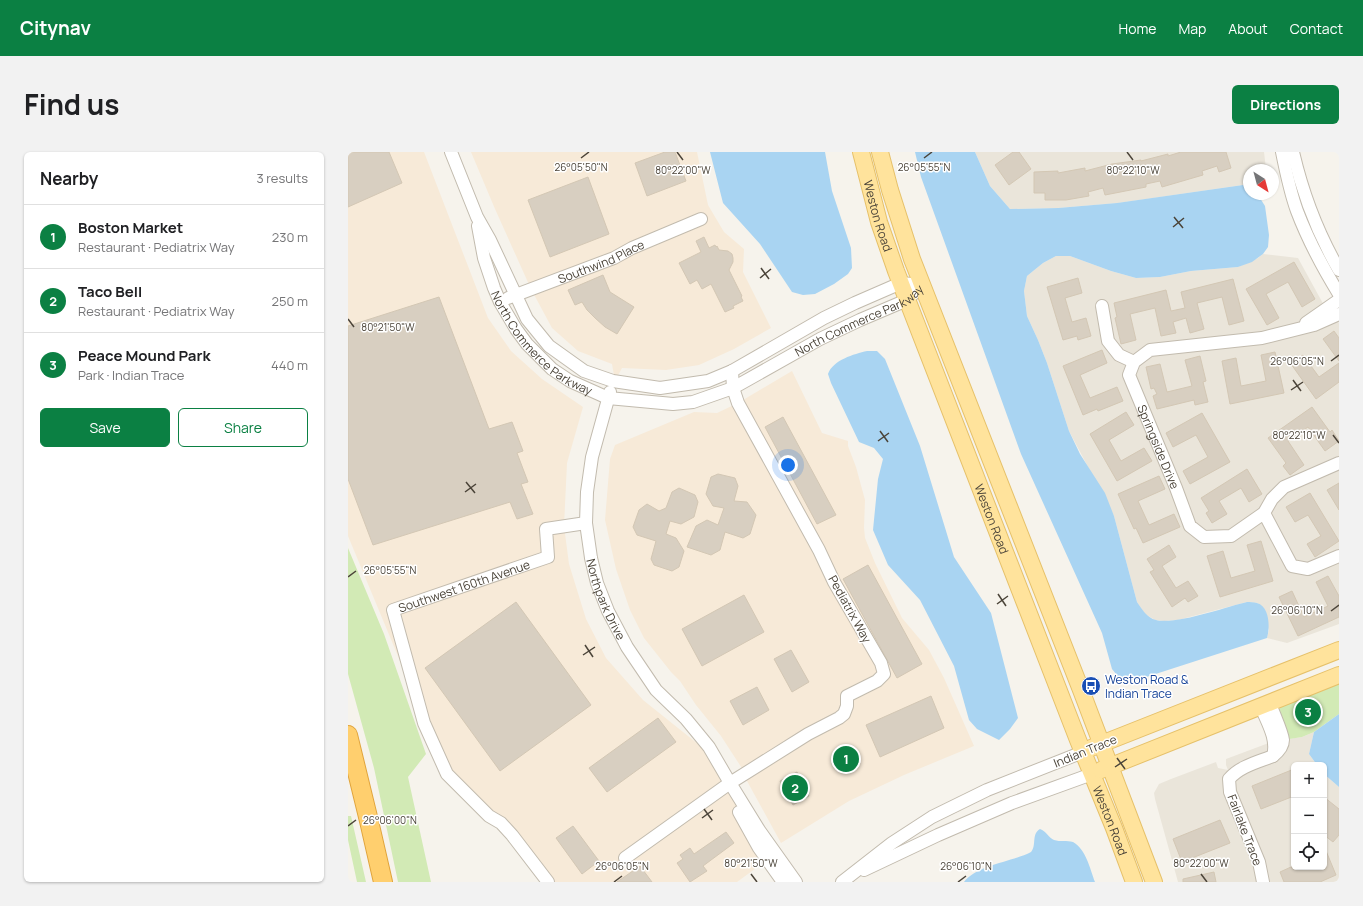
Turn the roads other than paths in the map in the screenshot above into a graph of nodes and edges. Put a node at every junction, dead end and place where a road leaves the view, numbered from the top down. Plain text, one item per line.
1 (451, 152) edge
2 (860, 152) edge
3 (880, 152) edge
4 (1282, 152) edge
5 (1293, 152) edge
6 (477, 217) junction
7 (701, 219) dead end
8 (1339, 270) edge
9 (901, 283) junction
10 (922, 285) junction
11 (1339, 294) edge
12 (515, 296) junction
13 (907, 300) junction
14 (1339, 300) edge
15 (500, 302) junction
16 (1102, 306) dead end
17 (1339, 314) edge
18 (1300, 328) junction
19 (1134, 362) junction
20 (732, 370) junction
21 (613, 381) junction
22 (733, 388) junction
23 (608, 398) junction
24 (1339, 463) edge
25 (1264, 513) junction
26 (586, 523) junction
27 (1339, 556) edge
28 (1339, 650) edge
29 (1339, 676) edge
30 (1266, 705) junction
31 (348, 735) edge
32 (1102, 744) junction
33 (1083, 752) junction
34 (1110, 767) junction
35 (1092, 774) junction
36 (730, 783) junction
37 (625, 858) dead end
38 (843, 881) edge
39 (383, 882) edge
40 (548, 882) edge
41 (783, 882) edge
42 (796, 882) edge
43 (1134, 882) edge
44 (1154, 882) edge
45 (1262, 882) edge

1 - 6 street, North Commerce Parkway
2 - 9 main road, Weston Road
3 - 10 main road, Weston Road
4 - 11 street
5 - 8 street
6 - 12 street, North Commerce Parkway
6 - 15 street, North Commerce Parkway
7 - 12 street, Southwind Place
9 - 10 street, North Commerce Parkway
9 - 13 main road, Weston Road
9 - 20 street, North Commerce Parkway
10 - 13 street, North Commerce Parkway
10 - 32 main road, Weston Road
12 - 15 street, Southwind Place
12 - 21 street, North Commerce Parkway
13 - 22 street, North Commerce Parkway
13 - 33 main road, Weston Road
14 - 18 street
15 - 23 street, North Commerce Parkway
16 - 19 street
17 - 18 street
18 - 19 street
19 - 25 street, Springside Drive
20 - 21 street, North Commerce Parkway
20 - 22 street, Pediatrix Way
21 - 23 street, Northpark Drive
22 - 23 street, North Commerce Parkway
22 - 36 street, Pediatrix Way
23 - 26 street, Northpark Drive
24 - 25 street, Springside Drive
25 - 27 street
26 - 36 street, Northpark Drive
26 - 40 street, Southwest 160th Avenue
28 - 32 main road, Indian Trace
29 - 30 main road, Indian Trace
30 - 34 main road, Indian Trace
30 - 45 street, Fairlake Trace
31 - 39 highway
32 - 33 main road, Indian Trace
32 - 34 main road, Weston Road
33 - 35 main road, Weston Road
33 - 38 street, Indian Trace
34 - 35 main road, Indian Trace
34 - 44 main road, Weston Road
35 - 38 street, Indian Trace
35 - 43 main road, Weston Road
36 - 37 street
36 - 41 street, Northpark Drive
36 - 42 street, Northpark Drive

